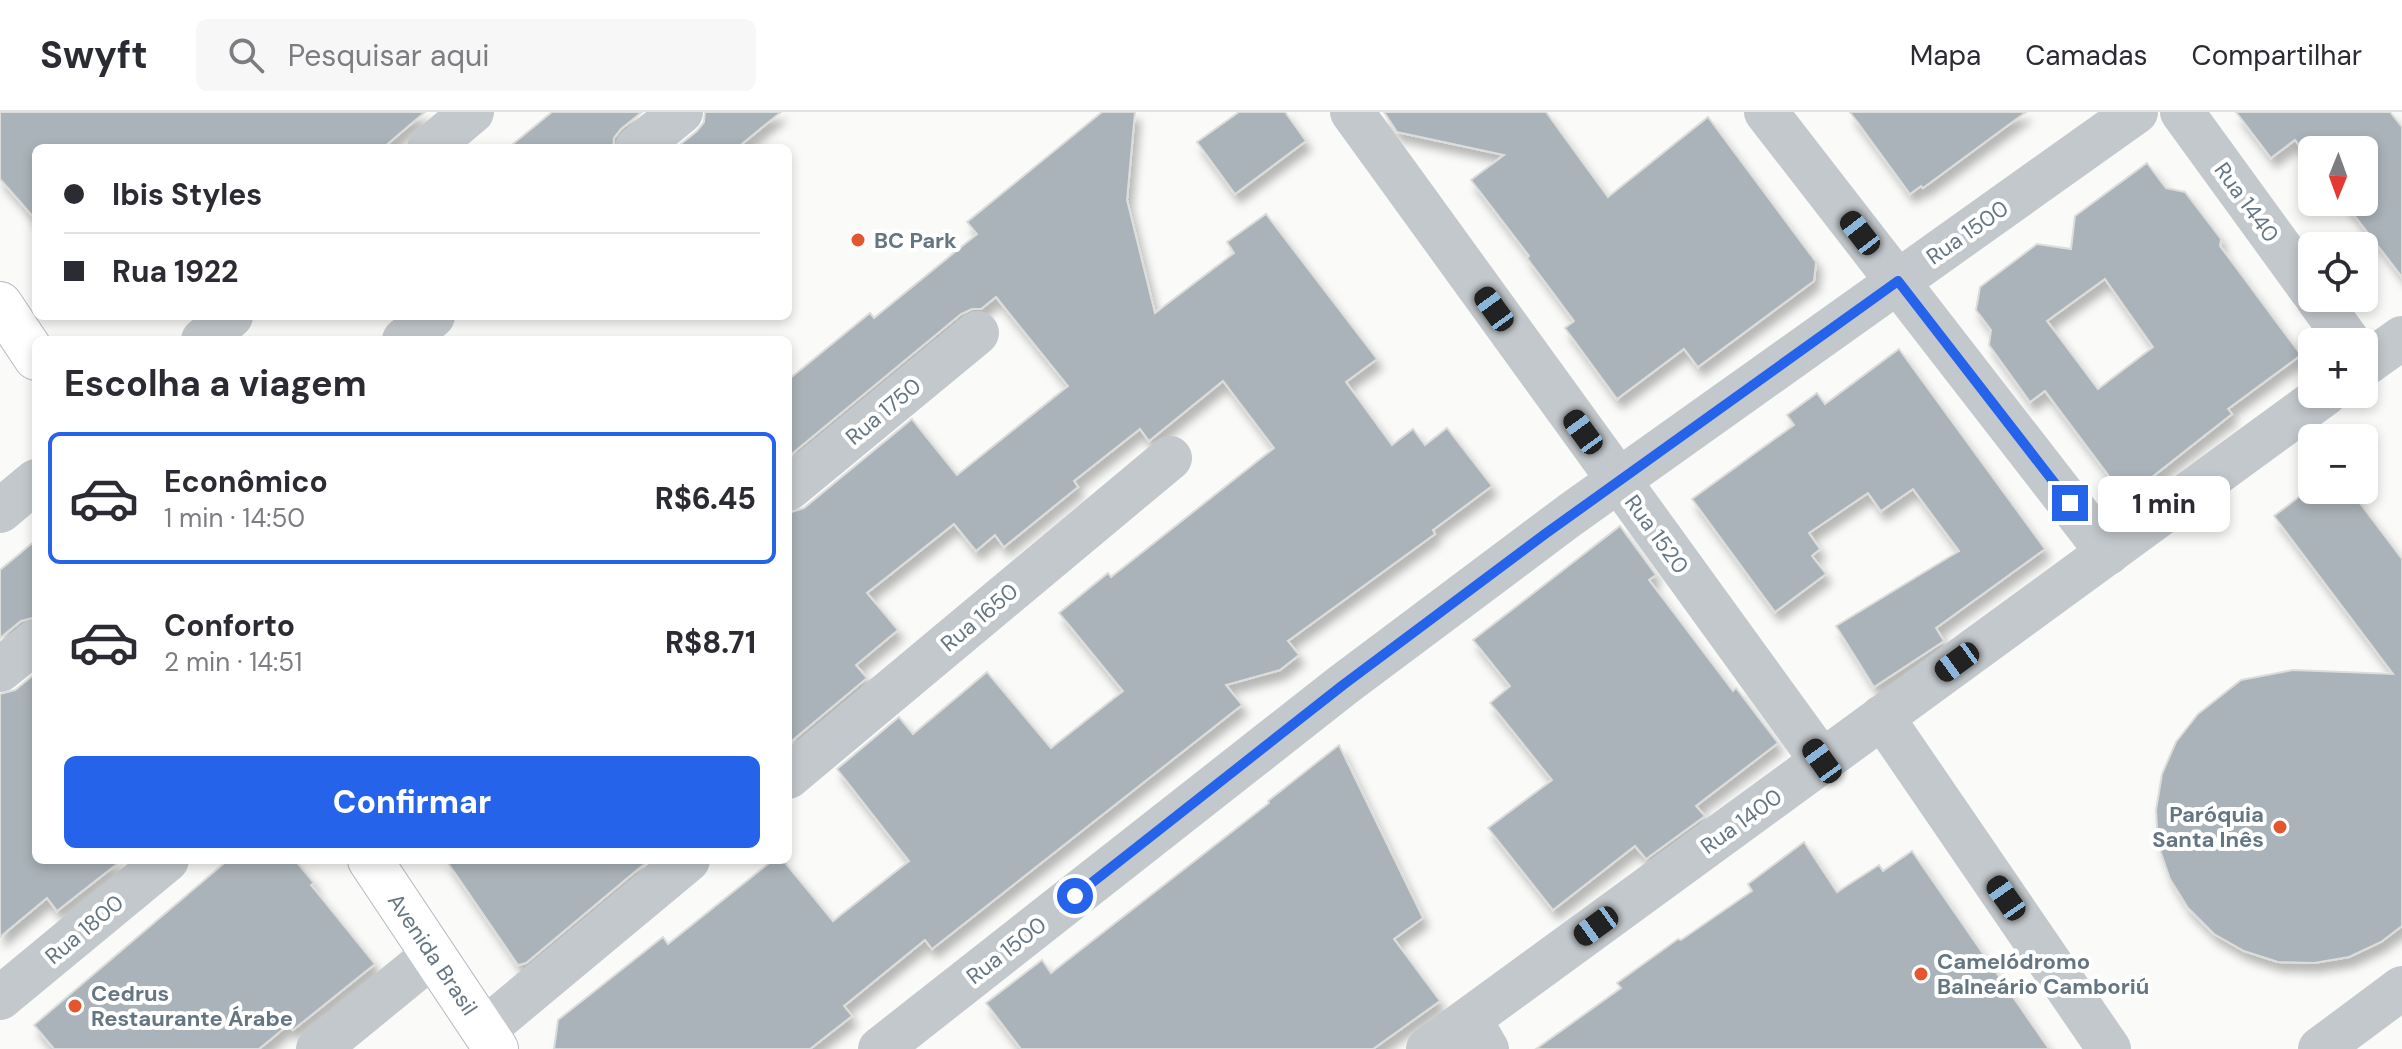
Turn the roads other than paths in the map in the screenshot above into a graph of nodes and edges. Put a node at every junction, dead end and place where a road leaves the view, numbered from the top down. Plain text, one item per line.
1 (472, 112) edge
2 (681, 112) edge
3 (1352, 112) edge
4 (1766, 112) edge
5 (2136, 112) edge
6 (2182, 112) edge
7 (434, 144) edge
8 (642, 144) edge
9 (2298, 272) edge
10 (1898, 281) junction
11 (0, 304) edge
12 (226, 320) edge
13 (428, 320) edge
14 (977, 333) dead end
15 (208, 336) edge
16 (409, 336) edge
17 (2402, 338) edge
18 (2378, 350) edge
19 (32, 352) edge
20 (2306, 408) edge
21 (1170, 458) dead end
22 (1619, 481) junction
23 (32, 484) edge
24 (792, 486) edge
25 (0, 511) edge
26 (2108, 553) junction
27 (32, 644) edge
28 (0, 670) edge
29 (1882, 717) junction
30 (1822, 761) junction
31 (792, 774) edge
32 (162, 864) edge
33 (373, 864) edge
34 (684, 864) edge
35 (433, 955) junction
36 (2402, 988) edge
37 (0, 998) edge
38 (1479, 1034) edge
39 (490, 1040) edge
40 (318, 1049) edge
41 (880, 1049) edge
42 (1428, 1049) edge
43 (2109, 1049) edge
44 (2320, 1049) edge

1 - 7 street
2 - 8 street
3 - 22 street, Rua 1520
4 - 10 street
5 - 10 street, Rua 1500
6 - 9 street, Rua 1440
10 - 22 street, Rua 1500
10 - 26 street
11 - 19 main road
12 - 15 street
13 - 16 street
14 - 24 street, Rua 1750
17 - 18 street
20 - 26 street, Rua 1400
21 - 31 street, Rua 1650
22 - 30 street, Rua 1520
22 - 41 street, Rua 1500
23 - 25 street
26 - 29 street, Rua 1400
27 - 28 street
29 - 30 street, Rua 1400
29 - 43 street
30 - 38 street, Rua 1400
32 - 37 street, Rua 1800
33 - 35 main road, Avenida Brasil
34 - 39 street
35 - 39 main road, Avenida Brasil
35 - 40 street
36 - 44 street
38 - 42 street, Rua 1400

